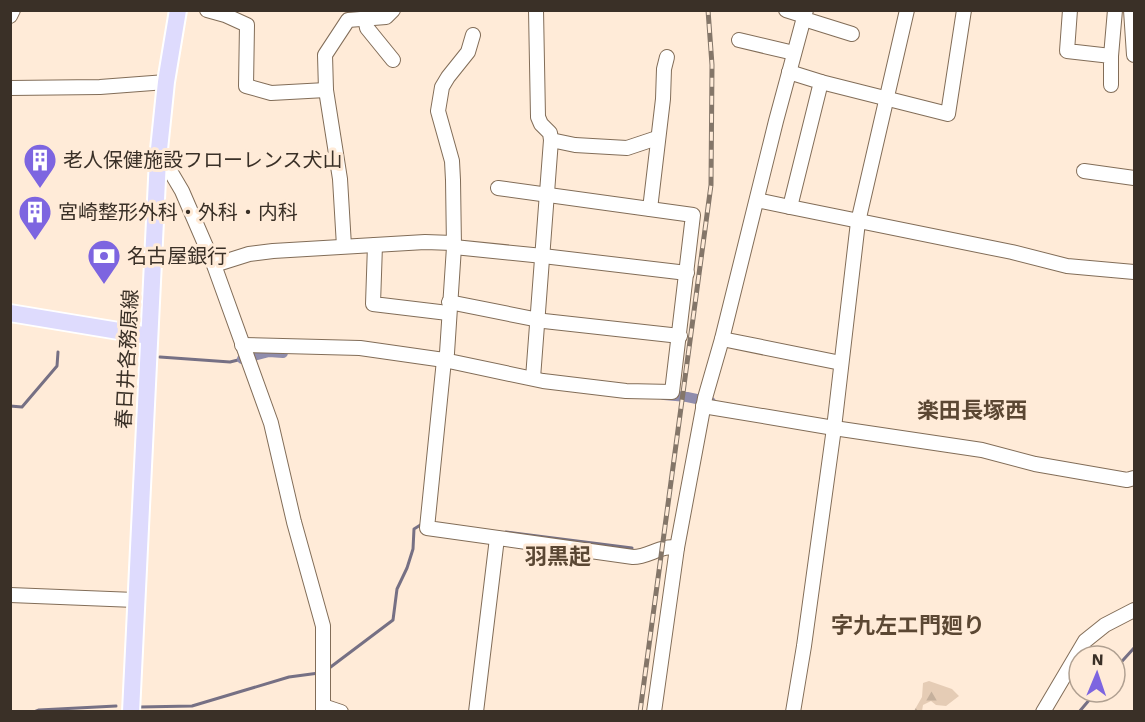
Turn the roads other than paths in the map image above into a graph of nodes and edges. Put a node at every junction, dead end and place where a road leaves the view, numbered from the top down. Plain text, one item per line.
1 (13, 10) edge
2 (178, 10) edge
3 (207, 10) edge
4 (393, 10) edge
5 (536, 10) edge
6 (786, 10) edge
7 (907, 10) edge
8 (964, 10) edge
9 (1070, 10) edge
10 (1115, 10) edge
11 (1131, 10) edge
12 (805, 15) edge
13 (10, 16) edge
14 (365, 18) junction
15 (852, 34) dead end
16 (473, 35) dead end
17 (739, 40) dead end
18 (794, 53) junction
19 (1134, 55) edge
20 (1112, 56) junction
21 (667, 57) dead end
22 (393, 60) dead end
23 (789, 72) junction
24 (166, 82) junction
25 (821, 82) junction
26 (1111, 85) dead end
27 (10, 88) edge
28 (326, 90) junction
29 (886, 98) junction
30 (657, 138) junction
31 (551, 140) junction
32 (158, 159) junction
33 (1084, 171) dead end
34 (1134, 177) edge
35 (498, 188) dead end
36 (548, 194) junction
37 (757, 200) junction
38 (790, 207) junction
39 (650, 209) junction
40 (858, 222) junction
41 (375, 245) junction
42 (453, 245) junction
43 (344, 246) junction
44 (543, 256) junction
45 (214, 265) junction
46 (1134, 272) edge
47 (687, 273) junction
48 (449, 307) junction
49 (10, 313) edge
50 (538, 319) junction
51 (149, 336) junction
52 (680, 336) junction
53 (722, 339) junction
54 (242, 345) junction
55 (444, 360) junction
56 (841, 363) junction
57 (533, 378) junction
58 (704, 402) junction
59 (835, 423) junction
60 (1134, 478) edge
61 (496, 538) junction
62 (677, 548) junction
63 (10, 595) edge
64 (135, 600) junction
65 (1134, 610) edge
66 (323, 709) edge
67 (131, 711) edge
68 (341, 711) edge
69 (476, 711) edge
70 (654, 711) edge
71 (793, 711) edge
72 (1043, 711) edge

1 - 13 street
2 - 24 main road, 春日井各務原線
3 - 28 street
4 - 14 street
5 - 31 street
6 - 12 street
7 - 29 street
8 - 29 street
9 - 20 street
10 - 20 street
11 - 19 street
12 - 15 street
12 - 18 street
14 - 22 street
14 - 28 street
16 - 42 street
17 - 18 street
18 - 23 street
20 - 26 street
21 - 30 street
23 - 25 street
23 - 37 street
24 - 27 street
24 - 32 main road, 春日井各務原線
25 - 29 street
25 - 38 street
28 - 43 street
29 - 40 street
30 - 31 street
30 - 39 street
31 - 36 street
32 - 45 street
32 - 51 main road, 春日井各務原線
33 - 34 street
35 - 36 street
36 - 39 street
36 - 44 street
37 - 38 street
37 - 53 street
38 - 40 street
39 - 47 street
40 - 46 street
40 - 56 street
41 - 42 street
41 - 43 street
41 - 48 street
42 - 44 street
42 - 48 street
43 - 45 street
44 - 47 street
44 - 50 street
45 - 54 street
47 - 52 street
48 - 50 street
48 - 55 street
49 - 51 main road
50 - 52 street
50 - 57 street
51 - 64 main road, 春日井各務原線
52 - 57 street
53 - 56 street
53 - 58 street
54 - 55 street
54 - 66 street
55 - 57 street
55 - 61 street
56 - 59 street
58 - 59 street
58 - 62 street
59 - 60 street
59 - 71 street
61 - 62 street
61 - 69 street
62 - 70 street
63 - 64 street
64 - 67 main road, 春日井各務原線
65 - 72 street
66 - 68 street

